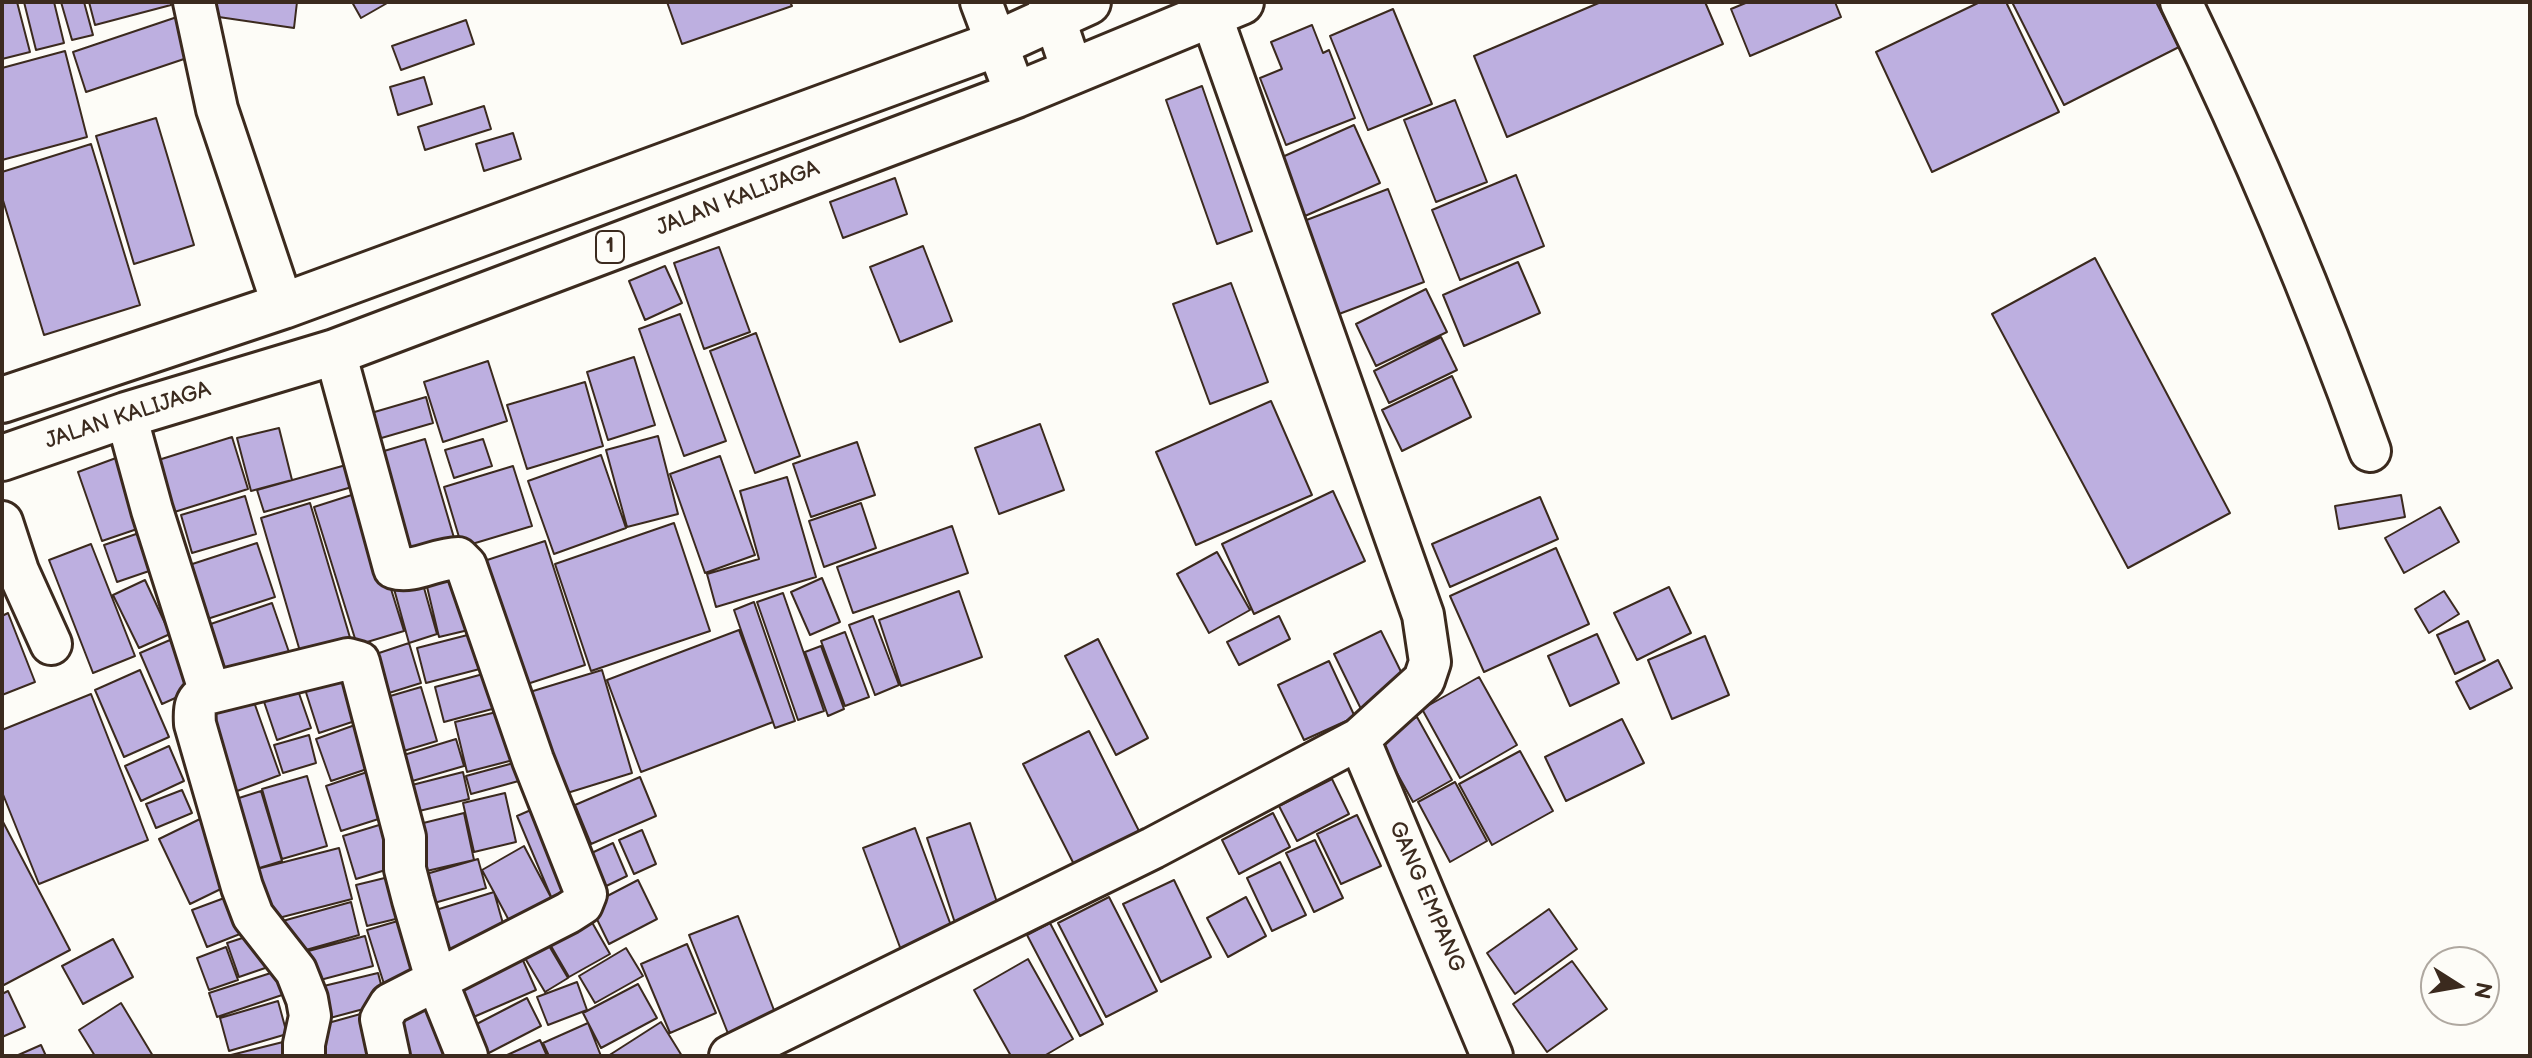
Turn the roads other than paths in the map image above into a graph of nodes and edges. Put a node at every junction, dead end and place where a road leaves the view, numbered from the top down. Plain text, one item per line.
1 (194, 2) edge
2 (981, 2) edge
3 (2181, 2) edge
4 (1063, 7) edge
5 (1226, 8) edge
6 (996, 44) junction
7 (1073, 73) junction
8 (1016, 95) junction
9 (283, 306) junction
10 (335, 352) junction
11 (2, 400) edge
12 (126, 415) junction
13 (2370, 451) dead end
14 (2, 458) edge
15 (2, 522) edge
16 (51, 644) dead end
17 (210, 693) junction
18 (1359, 739) junction
19 (436, 979) junction
20 (304, 1056) edge
21 (389, 1056) edge
22 (467, 1056) edge
23 (730, 1056) edge
24 (1492, 1056) edge

1 - 9 street
2 - 6 street
3 - 13 street
4 - 6 highway
4 - 7 street
5 - 7 highway, JALAN KALIJAGA / 1
5 - 18 street
6 - 8 street
6 - 9 highway
7 - 8 highway, JALAN KALIJAGA / 1
8 - 10 highway, JALAN KALIJAGA / 1
9 - 11 highway
10 - 12 highway, JALAN KALIJAGA / 1
10 - 19 street
12 - 14 highway, JALAN KALIJAGA / 1
12 - 17 street
15 - 16 street
17 - 19 street
17 - 20 street
18 - 23 street
18 - 24 street, GANG EMPANG
19 - 21 street
19 - 22 street

